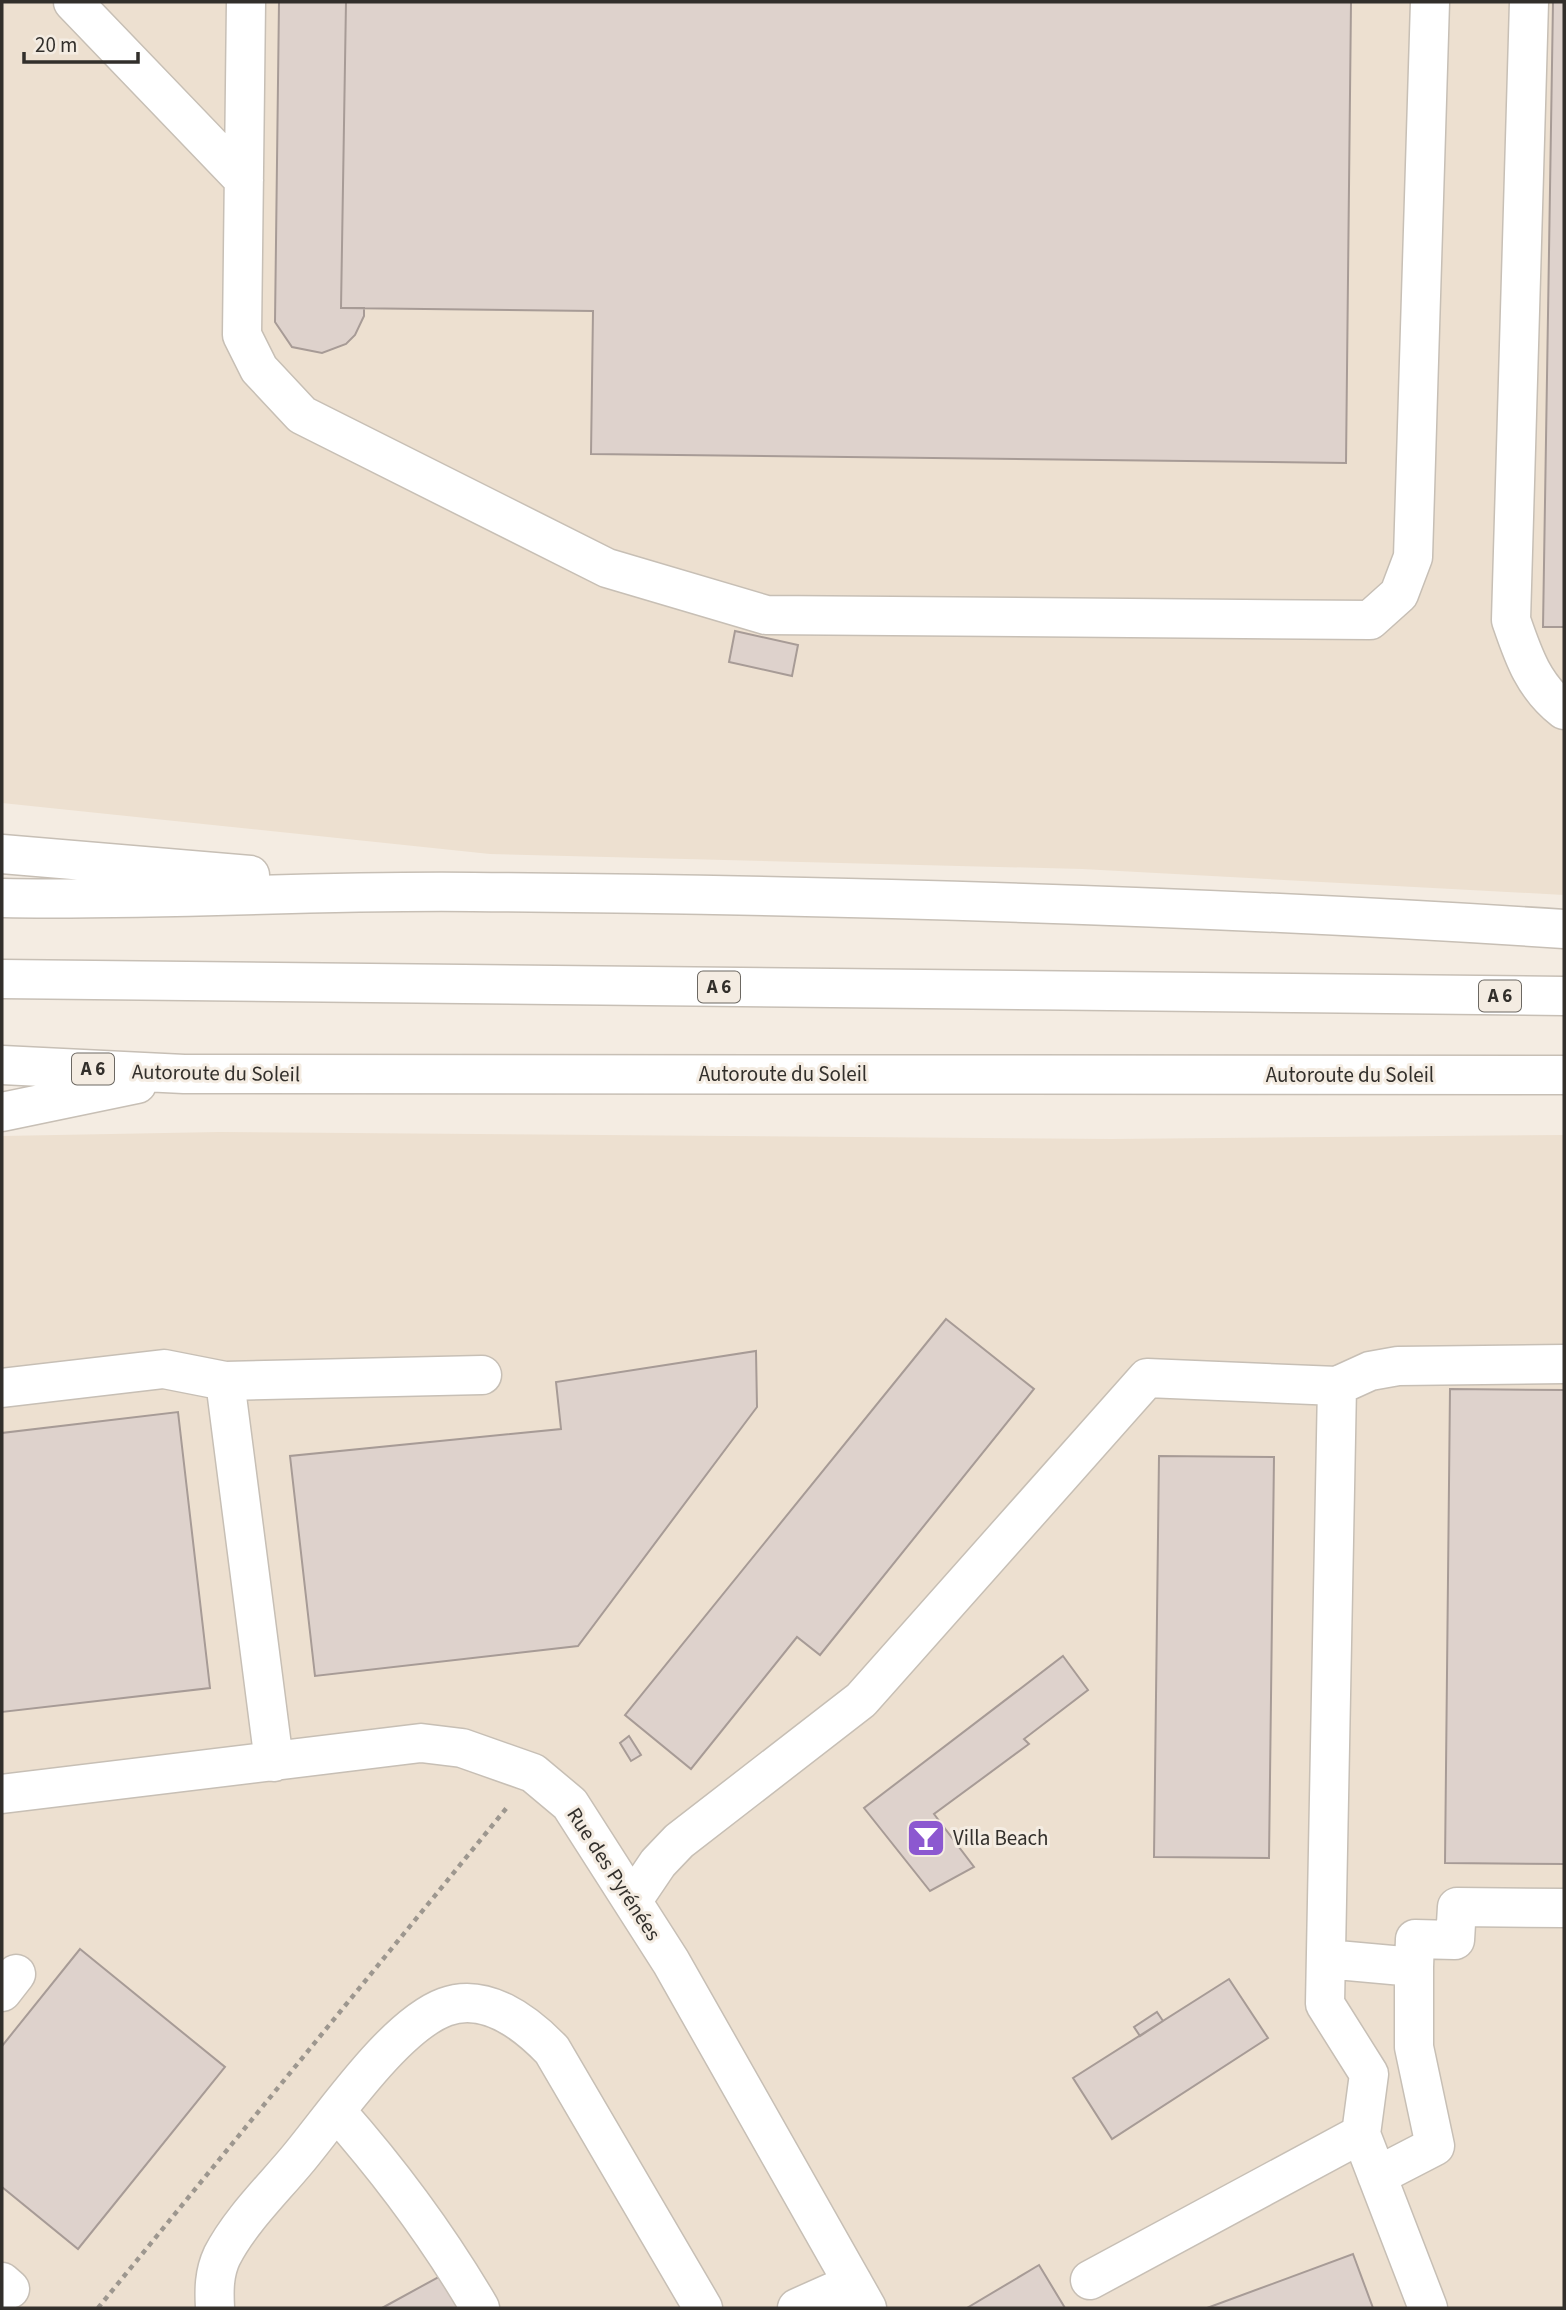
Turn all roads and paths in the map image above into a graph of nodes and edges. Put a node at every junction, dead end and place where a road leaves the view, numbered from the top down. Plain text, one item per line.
1 (73, 2) edge
2 (219, 2) edge
3 (1430, 2) edge
4 (1529, 2) edge
5 (246, 15) edge
6 (244, 180) junction
7 (1564, 710) edge
8 (2, 854) edge
9 (469, 892) junction
10 (2, 898) edge
11 (1564, 929) edge
12 (2, 979) edge
13 (1564, 996) edge
14 (2, 1065) edge
15 (184, 1074) junction
16 (1564, 1075) edge
17 (2, 1112) edge
18 (1564, 1364) edge
19 (482, 1375) dead end
20 (225, 1381) junction
21 (1337, 1386) junction
22 (2, 1388) edge
23 (274, 1762) junction
24 (533, 1773) junction
25 (2, 1794) edge
26 (633, 1900) junction
27 (1564, 1908) edge
28 (1326, 1959) junction
29 (1413, 1967) junction
30 (337, 2112) junction
31 (1361, 2134) junction
32 (1377, 2176) junction
33 (1090, 2280) dead end
34 (860, 2296) edge
35 (98, 2308) edge
36 (215, 2308) edge
37 (480, 2308) edge
38 (703, 2308) edge
39 (797, 2308) edge
40 (1428, 2308) edge

1 - 6 main road
2 - 5 main road
3 - 6 main road
4 - 7 main road
5 - 6 main road
8 - 9 main road
9 - 10 main road
9 - 11 main road
12 - 13 main road, A 6
14 - 15 main road, Autoroute du Soleil / A 6
15 - 16 main road, Autoroute du Soleil / A 6
15 - 17 main road
18 - 21 main road
19 - 20 main road
20 - 22 main road
20 - 23 main road
21 - 26 main road
21 - 28 main road
23 - 24 main road, Rue des Pyrénées
23 - 25 main road, Rue des Pyrénées
24 - 26 main road, Rue des Pyrénées
24 - 35 path
26 - 34 main road, Rue des Pyrénées
27 - 29 main road
28 - 29 main road
28 - 31 main road
29 - 32 main road
30 - 36 main road
30 - 37 main road
30 - 38 main road
31 - 32 main road
31 - 33 main road
32 - 40 main road
34 - 39 main road

